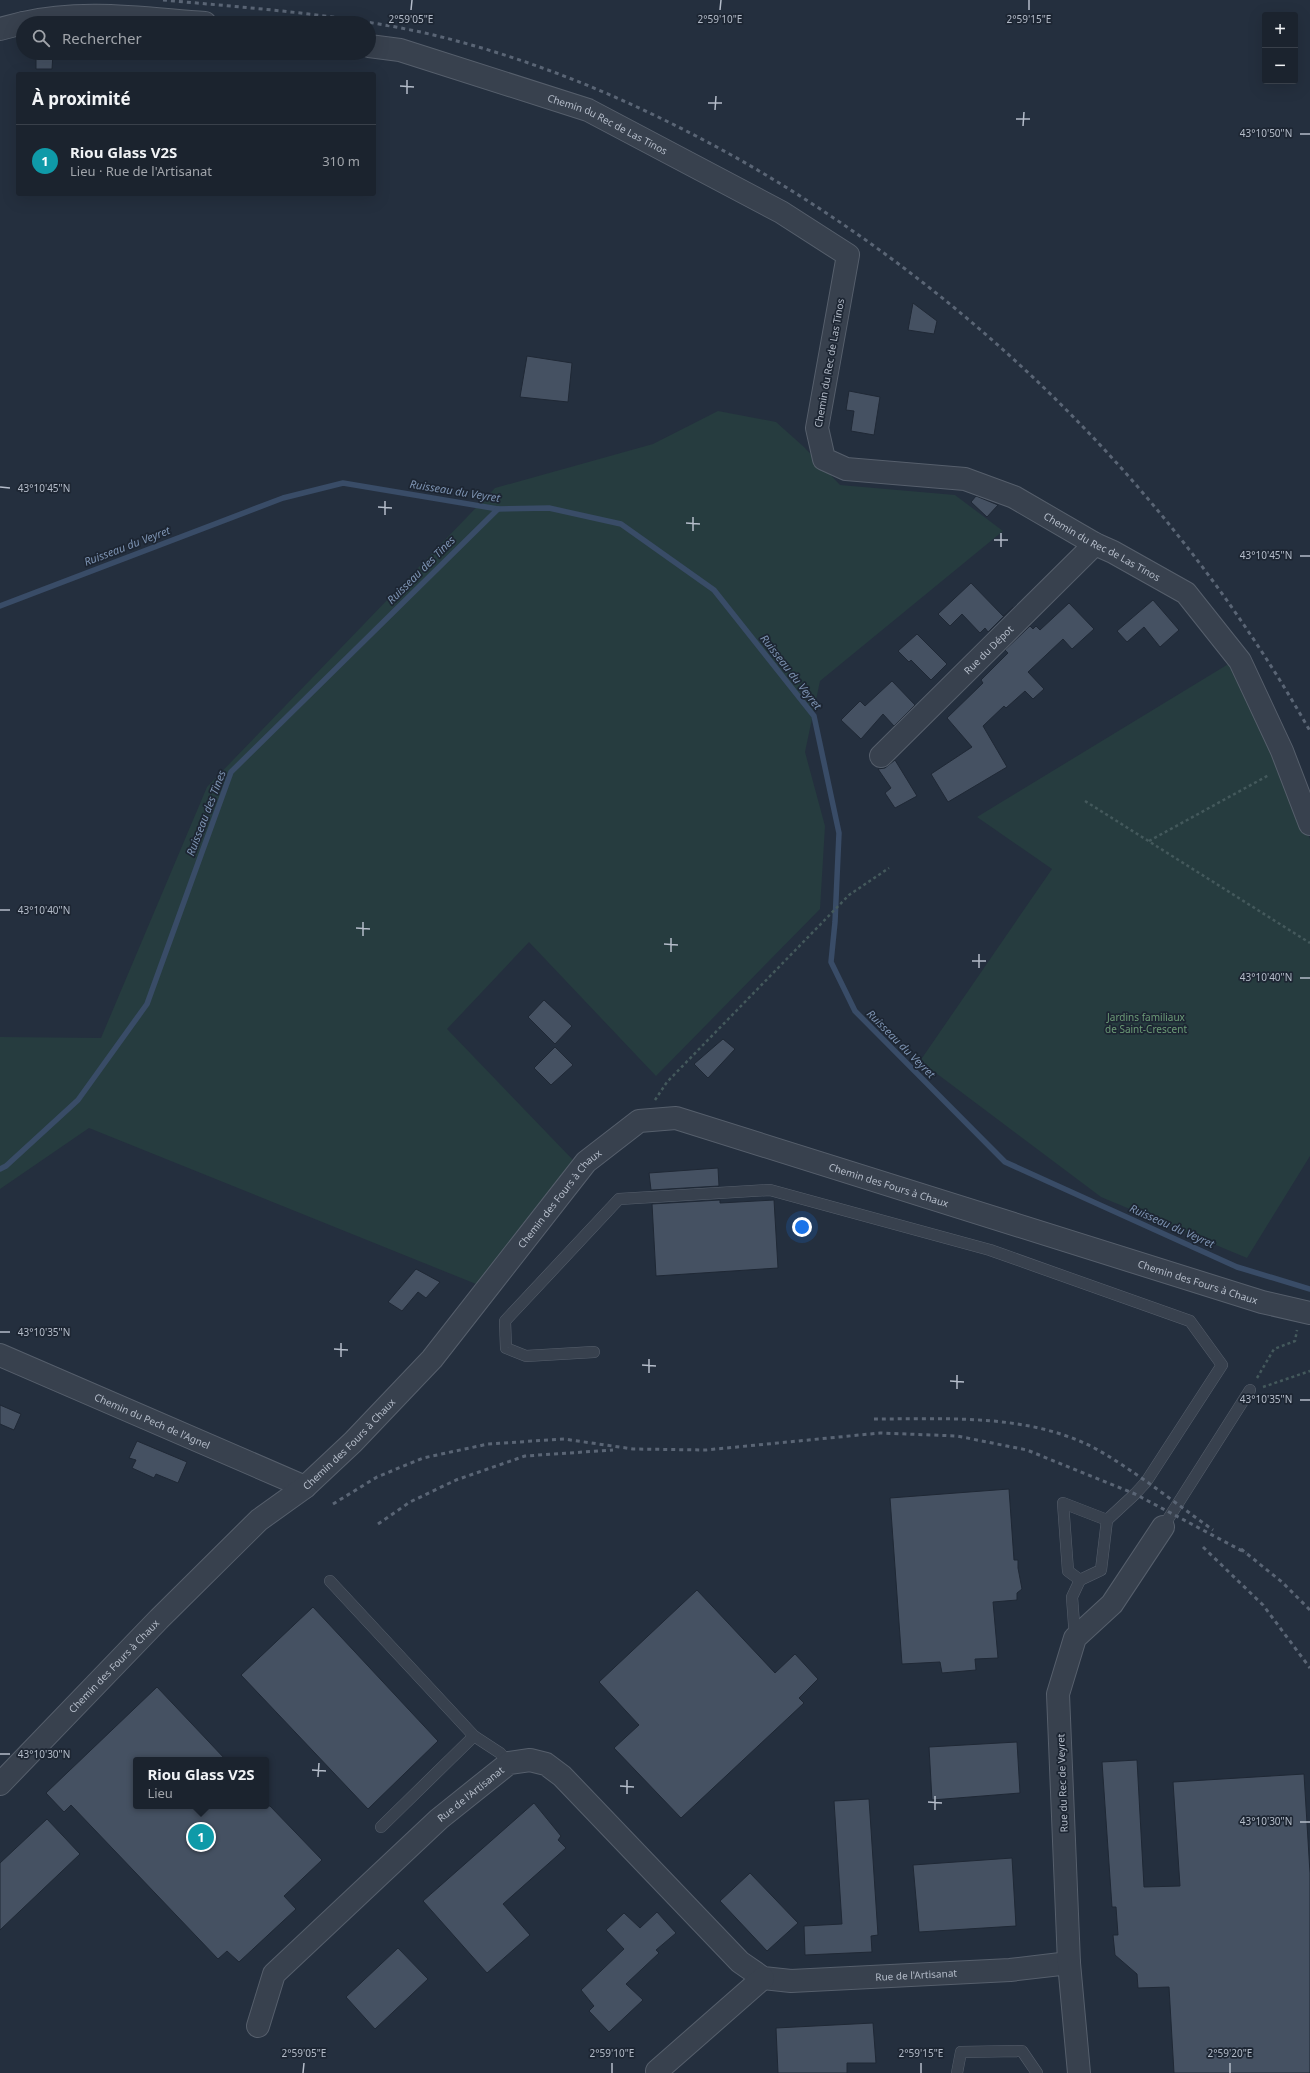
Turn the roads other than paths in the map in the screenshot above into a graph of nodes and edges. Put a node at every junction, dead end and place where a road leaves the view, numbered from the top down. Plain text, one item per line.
1 (16, 25) edge
2 (0, 29) edge
3 (376, 47) edge
4 (1095, 544) junction
5 (882, 756) dead end
6 (1310, 824) edge
7 (1310, 1313) edge
8 (594, 1352) dead end
9 (0, 1355) edge
10 (1250, 1390) road end
11 (305, 1487) junction
12 (1108, 1520) junction
13 (1163, 1527) joint
14 (1080, 1580) junction
15 (330, 1581) dead end
16 (1075, 1638) junction
17 (474, 1736) junction
18 (509, 1763) junction
19 (0, 1784) edge
20 (381, 1827) dead end
21 (1069, 1963) junction
22 (762, 1978) junction
23 (258, 2026) dead end
24 (657, 2071) dead end
25 (957, 2073) edge
26 (1037, 2073) edge
27 (1079, 2073) edge

1 - 2 street
3 - 4 street, Chemin du Rec de Las Tinos
4 - 5 street, Rue du Dépot
4 - 6 street, Chemin du Rec de Las Tinos
7 - 11 street, Chemin des Fours à Chaux
8 - 12 lane
9 - 11 street, Chemin du Pech de l'Agnel
10 - 13 lane
11 - 19 street, Chemin des Fours à Chaux
12 - 14 lane
12 - 14 lane
13 - 16 street
14 - 16 lane
15 - 17 lane
16 - 21 street, Rue du Rec de Veyret
17 - 18 lane
17 - 20 lane
18 - 22 street, Rue de l'Artisanat
18 - 23 street, Rue de l'Artisanat
21 - 22 street, Rue de l'Artisanat
21 - 27 street, Rue du Rec de Veyret
22 - 24 street
25 - 26 lane

